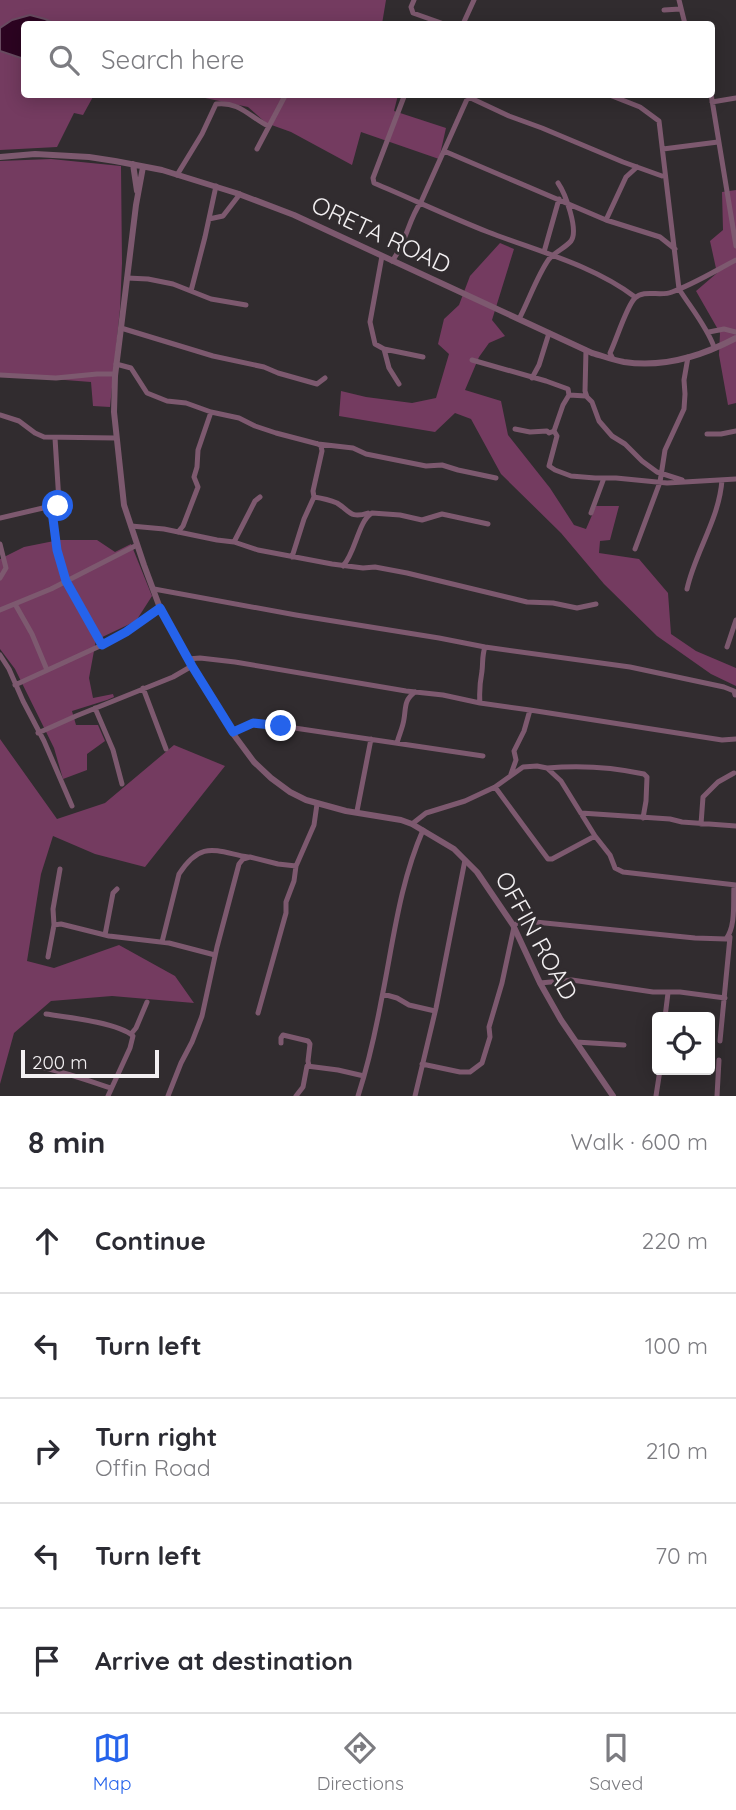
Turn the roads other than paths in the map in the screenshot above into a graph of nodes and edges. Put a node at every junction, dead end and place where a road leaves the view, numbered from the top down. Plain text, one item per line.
1 (414, 0) edge
2 (474, 0) edge
3 (679, 0) edge
4 (680, 9) junction
5 (664, 10) dead end
6 (436, 21) edge
7 (464, 21) edge
8 (684, 21) edge
9 (284, 98) edge
10 (403, 98) edge
11 (464, 98) edge
12 (469, 98) edge
13 (617, 98) edge
14 (711, 98) edge
15 (736, 98) edge
16 (268, 126) junction
17 (718, 142) junction
18 (257, 149) dead end
19 (663, 149) junction
20 (444, 151) junction
21 (0, 157) edge
22 (133, 164) junction
23 (143, 167) junction
24 (636, 167) junction
25 (177, 175) junction
26 (662, 176) dead end
27 (558, 183) dead end
28 (216, 186) junction
29 (138, 193) junction
30 (240, 194) junction
31 (559, 199) junction
32 (421, 202) junction
33 (567, 203) junction
34 (209, 219) junction
35 (606, 220) junction
36 (736, 246) edge
37 (675, 249) junction
38 (544, 252) junction
39 (554, 255) junction
40 (382, 256) junction
41 (736, 260) edge
42 (392, 261) junction
43 (127, 278) junction
44 (679, 289) junction
45 (191, 291) junction
46 (635, 297) junction
47 (246, 305) dead end
48 (519, 319) junction
49 (121, 328) junction
50 (709, 332) junction
51 (549, 333) junction
52 (736, 338) edge
53 (714, 347) junction
54 (384, 349) junction
55 (586, 350) junction
56 (424, 357) dead end
57 (688, 357) junction
58 (613, 359) junction
59 (472, 360) dead end
60 (117, 364) junction
61 (115, 374) junction
62 (0, 375) edge
63 (325, 378) dead end
64 (532, 378) junction
65 (399, 384) dead end
66 (569, 395) junction
67 (586, 396) junction
68 (211, 412) junction
69 (0, 415) edge
70 (515, 429) dead end
71 (554, 431) junction
72 (736, 431) edge
73 (706, 434) dead end
74 (55, 438) junction
75 (116, 438) junction
76 (318, 444) junction
77 (660, 474) junction
78 (496, 478) dead end
79 (604, 478) junction
80 (722, 480) junction
81 (736, 480) edge
82 (660, 482) junction
83 (689, 482) junction
84 (260, 497) dead end
85 (314, 497) junction
86 (52, 511) junction
87 (371, 513) junction
88 (591, 513) dead end
89 (0, 518) edge
90 (488, 524) dead end
91 (131, 526) junction
92 (178, 532) junction
93 (234, 542) junction
94 (0, 544) edge
95 (137, 545) junction
96 (635, 549) dead end
97 (292, 557) junction
98 (343, 566) junction
99 (0, 578) edge
100 (66, 581) junction
101 (154, 589) junction
102 (687, 589) dead end
103 (15, 604) junction
104 (596, 604) dead end
105 (160, 608) junction
106 (0, 610) edge
107 (736, 620) edge
108 (102, 645) junction
109 (485, 647) junction
110 (727, 647) dead end
111 (0, 655) edge
112 (188, 659) junction
113 (192, 666) junction
114 (47, 670) junction
115 (15, 685) junction
116 (143, 688) junction
117 (415, 692) junction
118 (734, 695) edge
119 (480, 703) junction
120 (95, 708) junction
121 (530, 710) junction
122 (233, 732) junction
123 (38, 733) junction
124 (371, 739) junction
125 (736, 739) edge
126 (397, 743) junction
127 (166, 749) dead end
128 (483, 755) dead end
129 (547, 768) junction
130 (734, 773) dead end
131 (512, 774) junction
132 (122, 784) dead end
133 (495, 787) junction
134 (317, 804) junction
135 (72, 806) dead end
136 (357, 811) junction
137 (581, 813) junction
138 (643, 818) junction
139 (412, 824) junction
140 (701, 824) junction
141 (736, 826) edge
142 (423, 830) junction
143 (595, 836) junction
144 (250, 858) junction
145 (465, 860) junction
146 (296, 866) junction
147 (60, 869) dead end
148 (735, 886) edge
149 (117, 889) dead end
150 (54, 925) junction
151 (513, 926) junction
152 (105, 935) junction
153 (730, 935) junction
154 (162, 942) junction
155 (215, 955) junction
156 (48, 957) dead end
157 (540, 982) junction
158 (668, 993) junction
159 (383, 995) junction
160 (724, 998) junction
161 (147, 1002) dead end
162 (435, 1011) junction
163 (666, 1012) edge
164 (258, 1013) dead end
165 (46, 1014) dead end
166 (131, 1034) junction
167 (720, 1041) dead end
168 (576, 1042) junction
169 (281, 1043) dead end
170 (624, 1045) dead end
171 (719, 1060) dead end
172 (422, 1064) junction
173 (36, 1066) dead end
174 (309, 1066) junction
175 (659, 1075) edge
176 (364, 1076) junction
177 (111, 1088) junction
178 (108, 1096) edge
179 (168, 1096) edge
180 (296, 1096) edge
181 (358, 1096) edge
182 (415, 1096) edge
183 (614, 1096) edge
184 (656, 1096) edge
185 (717, 1096) edge

1 - 6 street
2 - 7 street
3 - 4 street
4 - 5 street
4 - 8 street
9 - 16 street
10 - 32 street
11 - 20 street
12 - 24 street
13 - 19 street
14 - 15 street
14 - 17 street
16 - 18 street
16 - 25 street
17 - 19 street
17 - 36 street
19 - 37 street
20 - 31 street
20 - 32 street
21 - 22 street, ORETA ROAD
22 - 23 street, ORETA ROAD
22 - 29 street
23 - 25 street, ORETA ROAD
23 - 29 street
24 - 26 street
24 - 35 street
25 - 28 street, ORETA ROAD
27 - 33 street
28 - 30 street, ORETA ROAD
28 - 34 street
29 - 43 street, OFFIN ROAD
30 - 34 street
30 - 40 street, ORETA ROAD
31 - 33 street
31 - 38 street
32 - 38 street
32 - 42 street
33 - 35 street
33 - 39 street
34 - 45 street
35 - 37 street
37 - 44 street
38 - 39 street
39 - 46 street
39 - 48 street
40 - 42 street, ORETA ROAD
40 - 54 street
41 - 44 street
42 - 48 street, ORETA ROAD
43 - 45 street
43 - 49 street, OFFIN ROAD
44 - 46 street
44 - 50 street
45 - 47 street
46 - 58 street
48 - 51 street, ORETA ROAD
49 - 60 street, OFFIN ROAD
49 - 63 street
50 - 52 street
50 - 53 street
51 - 55 street, ORETA ROAD
51 - 64 street
52 - 53 street, ORETA ROAD
53 - 57 street, ORETA ROAD
54 - 56 street
54 - 65 street
55 - 58 street, ORETA ROAD
55 - 67 street
57 - 58 street, ORETA ROAD
57 - 77 street
59 - 64 street
60 - 61 street, OFFIN ROAD
60 - 68 street
61 - 62 street
61 - 75 street, OFFIN ROAD
64 - 66 street
66 - 67 street
66 - 71 street
67 - 77 street
68 - 76 street
68 - 92 street
69 - 74 street
70 - 71 street
71 - 79 street
72 - 73 street
74 - 75 street
74 - 86 street
75 - 91 street, OFFIN ROAD
76 - 78 street
76 - 85 street
77 - 82 street
77 - 83 street
79 - 82 street
79 - 88 street
80 - 81 street
80 - 83 street
80 - 102 street
82 - 83 street
82 - 96 street
84 - 93 street
85 - 87 street
85 - 97 street
86 - 89 street
86 - 100 street
87 - 90 street
87 - 98 street
91 - 92 street
91 - 95 street, OFFIN ROAD
92 - 93 street
93 - 97 street
94 - 99 street
95 - 100 street
95 - 101 street, OFFIN ROAD
97 - 98 street
98 - 104 street
100 - 103 street
100 - 108 street
101 - 105 street, OFFIN ROAD
101 - 109 street
103 - 106 street
103 - 114 street
105 - 108 street
105 - 112 street, OFFIN ROAD
107 - 110 street
108 - 114 street
109 - 118 street
109 - 119 street
111 - 115 street
112 - 113 street, OFFIN ROAD
112 - 117 street
113 - 116 street
113 - 122 street, OFFIN ROAD
114 - 115 street
115 - 123 street
116 - 120 street
116 - 127 street
117 - 119 street
117 - 126 street
119 - 121 street
120 - 123 street
120 - 132 street
121 - 125 street
121 - 131 street
122 - 124 street
122 - 134 street, OFFIN ROAD
123 - 135 street
124 - 126 street
124 - 136 street
126 - 128 street
129 - 131 street
129 - 137 street
129 - 138 street
130 - 140 street
131 - 133 street
133 - 139 street
133 - 143 street
134 - 136 street, OFFIN ROAD
134 - 146 street
136 - 139 street, OFFIN ROAD
137 - 138 street
137 - 143 street
138 - 140 street
139 - 142 street, OFFIN ROAD
140 - 141 street
142 - 145 street, OFFIN ROAD
142 - 159 street
143 - 148 street
144 - 146 street
144 - 154 street
144 - 155 street
145 - 151 street, OFFIN ROAD
145 - 162 street
146 - 164 street
147 - 150 street
148 - 153 street
149 - 152 street
150 - 152 street
150 - 156 street
151 - 153 street
151 - 157 street, OFFIN ROAD
151 - 172 street
152 - 154 street
153 - 160 street
154 - 155 street
155 - 179 street
157 - 158 street
157 - 168 street, OFFIN ROAD
158 - 160 street
158 - 163 street
159 - 162 street
159 - 176 street
160 - 167 street
161 - 166 street
162 - 172 street
165 - 166 street
166 - 177 street
168 - 170 street
168 - 183 street, OFFIN ROAD
169 - 174 street
171 - 185 street
172 - 182 street
173 - 177 street
174 - 176 street
174 - 180 street
175 - 184 street
176 - 181 street
177 - 178 street

